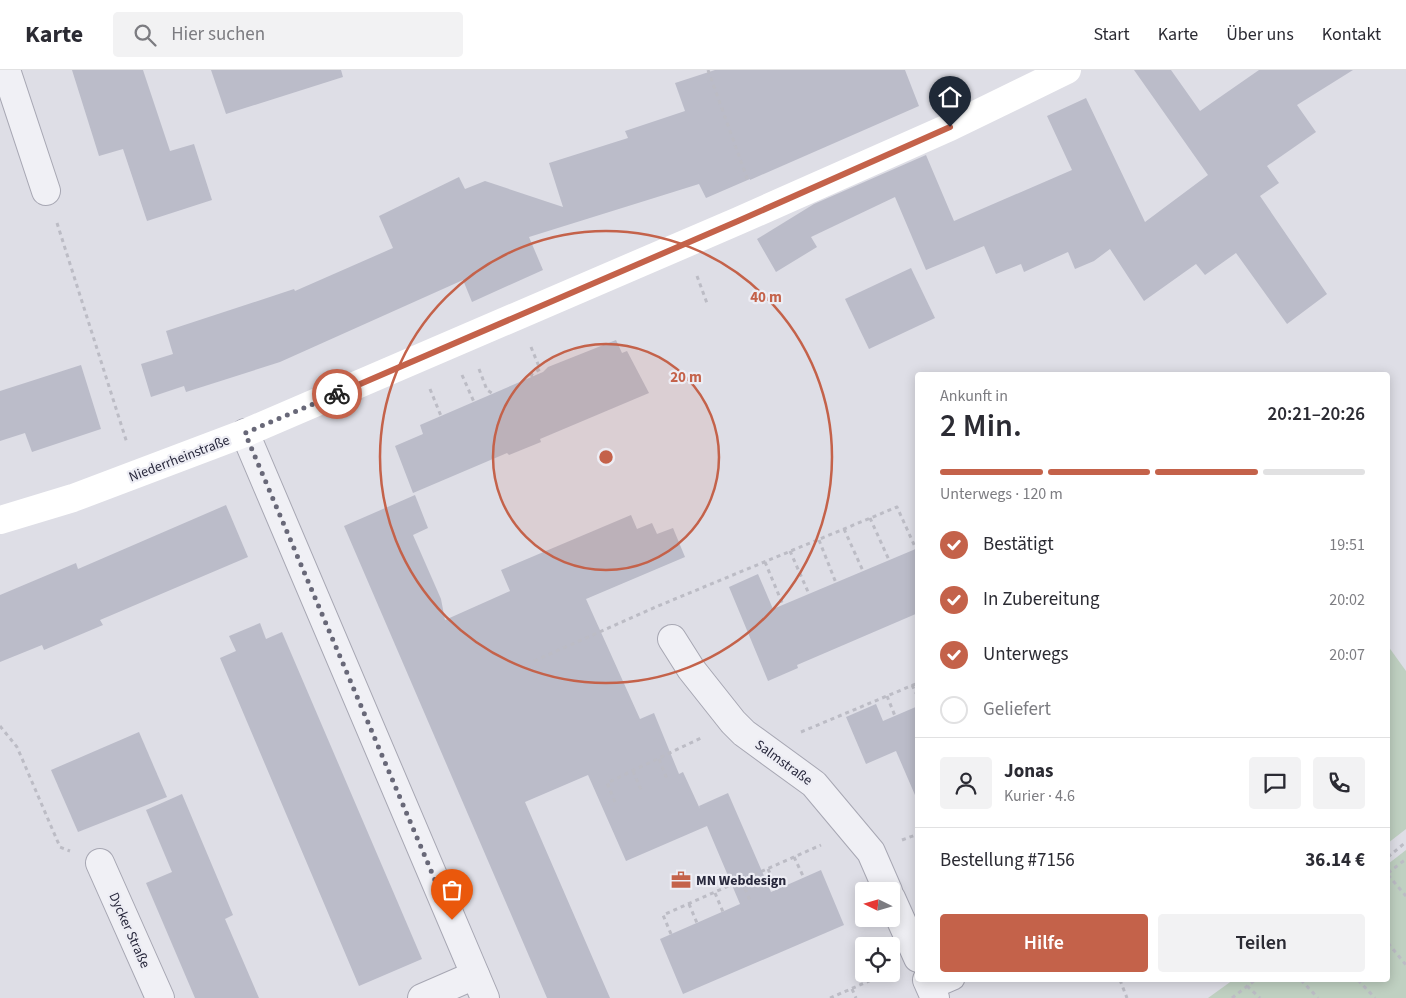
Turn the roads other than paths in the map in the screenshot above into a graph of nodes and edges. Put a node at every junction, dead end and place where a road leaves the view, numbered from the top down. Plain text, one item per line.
1 (6, 70) edge
2 (1067, 70) edge
3 (46, 191) road end
4 (245, 433) junction
5 (0, 520) edge
6 (672, 639) dead end
7 (100, 863) road end
8 (884, 882) edge
9 (900, 918) edge
10 (915, 951) edge
11 (480, 986) edge
12 (160, 998) edge
13 (422, 998) edge

1 - 3 street
2 - 4 main road, Niederrheinstraße
4 - 5 main road, Niederrheinstraße
4 - 11 street
6 - 8 street, Salmstraße
7 - 12 street, Dycker Straße
9 - 10 street
11 - 13 street

